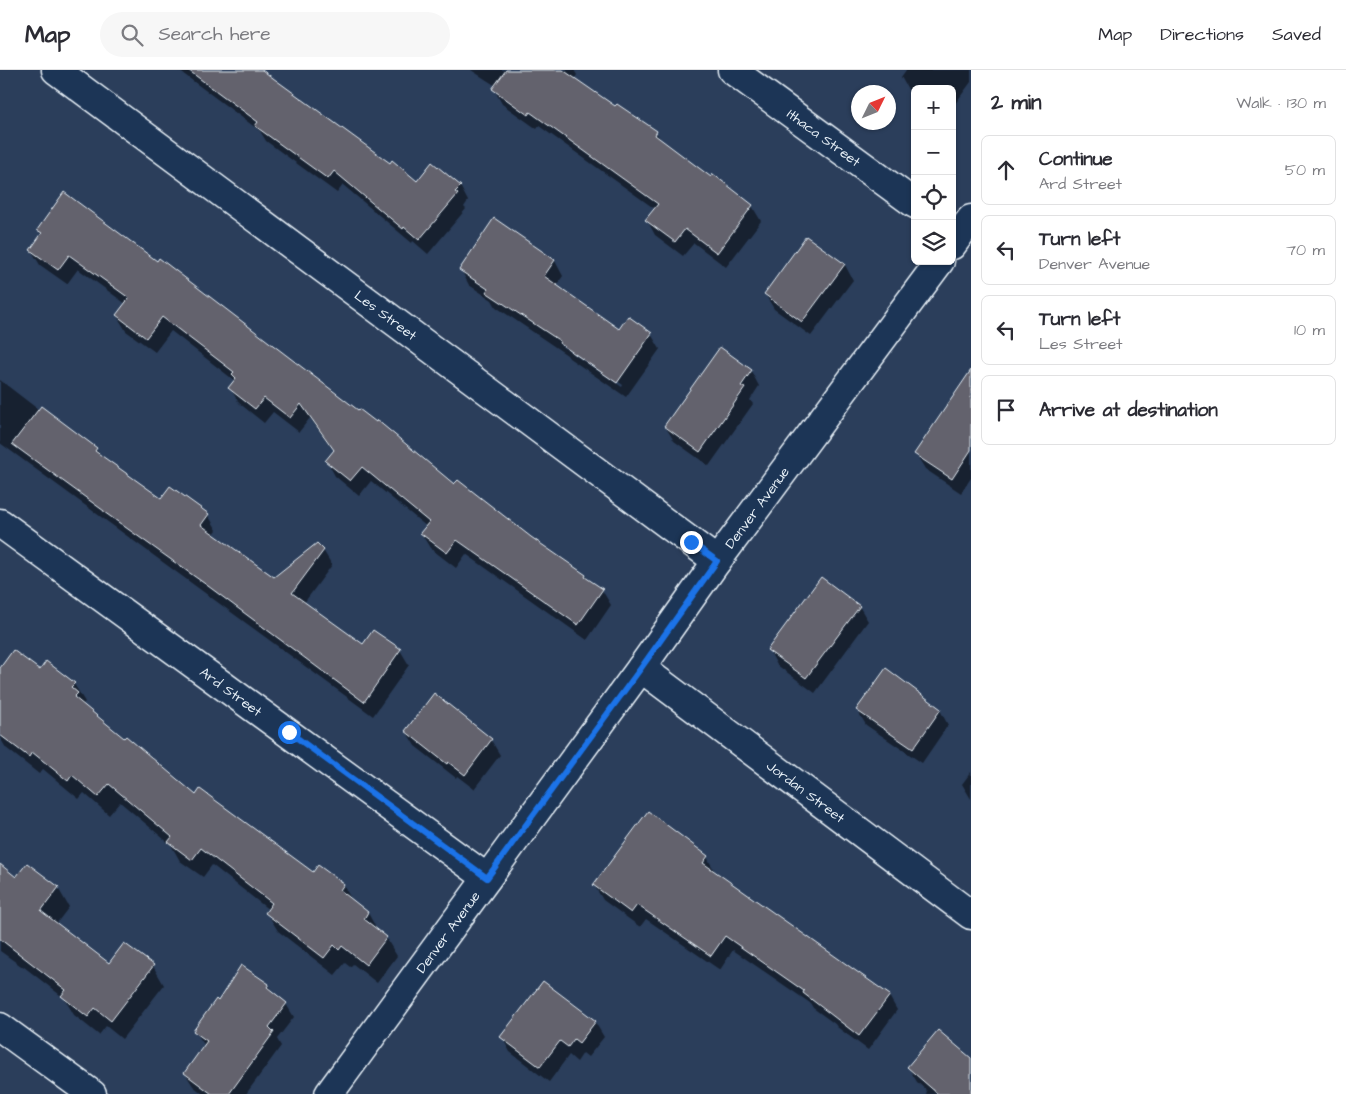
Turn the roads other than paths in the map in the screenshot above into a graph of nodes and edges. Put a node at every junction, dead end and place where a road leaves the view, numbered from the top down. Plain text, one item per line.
1 (56, 70) edge
2 (732, 70) edge
3 (911, 201) edge
4 (937, 265) edge
5 (0, 523) edge
6 (717, 561) junction
7 (641, 668) junction
8 (487, 878) junction
9 (971, 916) edge
10 (0, 1027) edge
11 (92, 1094) edge
12 (329, 1094) edge

1 - 6 street, Les Street
2 - 3 street, Ithaca Street
4 - 6 street, Denver Avenue
5 - 8 street, Ard Street
6 - 7 street, Denver Avenue
7 - 8 street, Denver Avenue
7 - 9 street, Jordan Street
8 - 12 street, Denver Avenue
10 - 11 street

